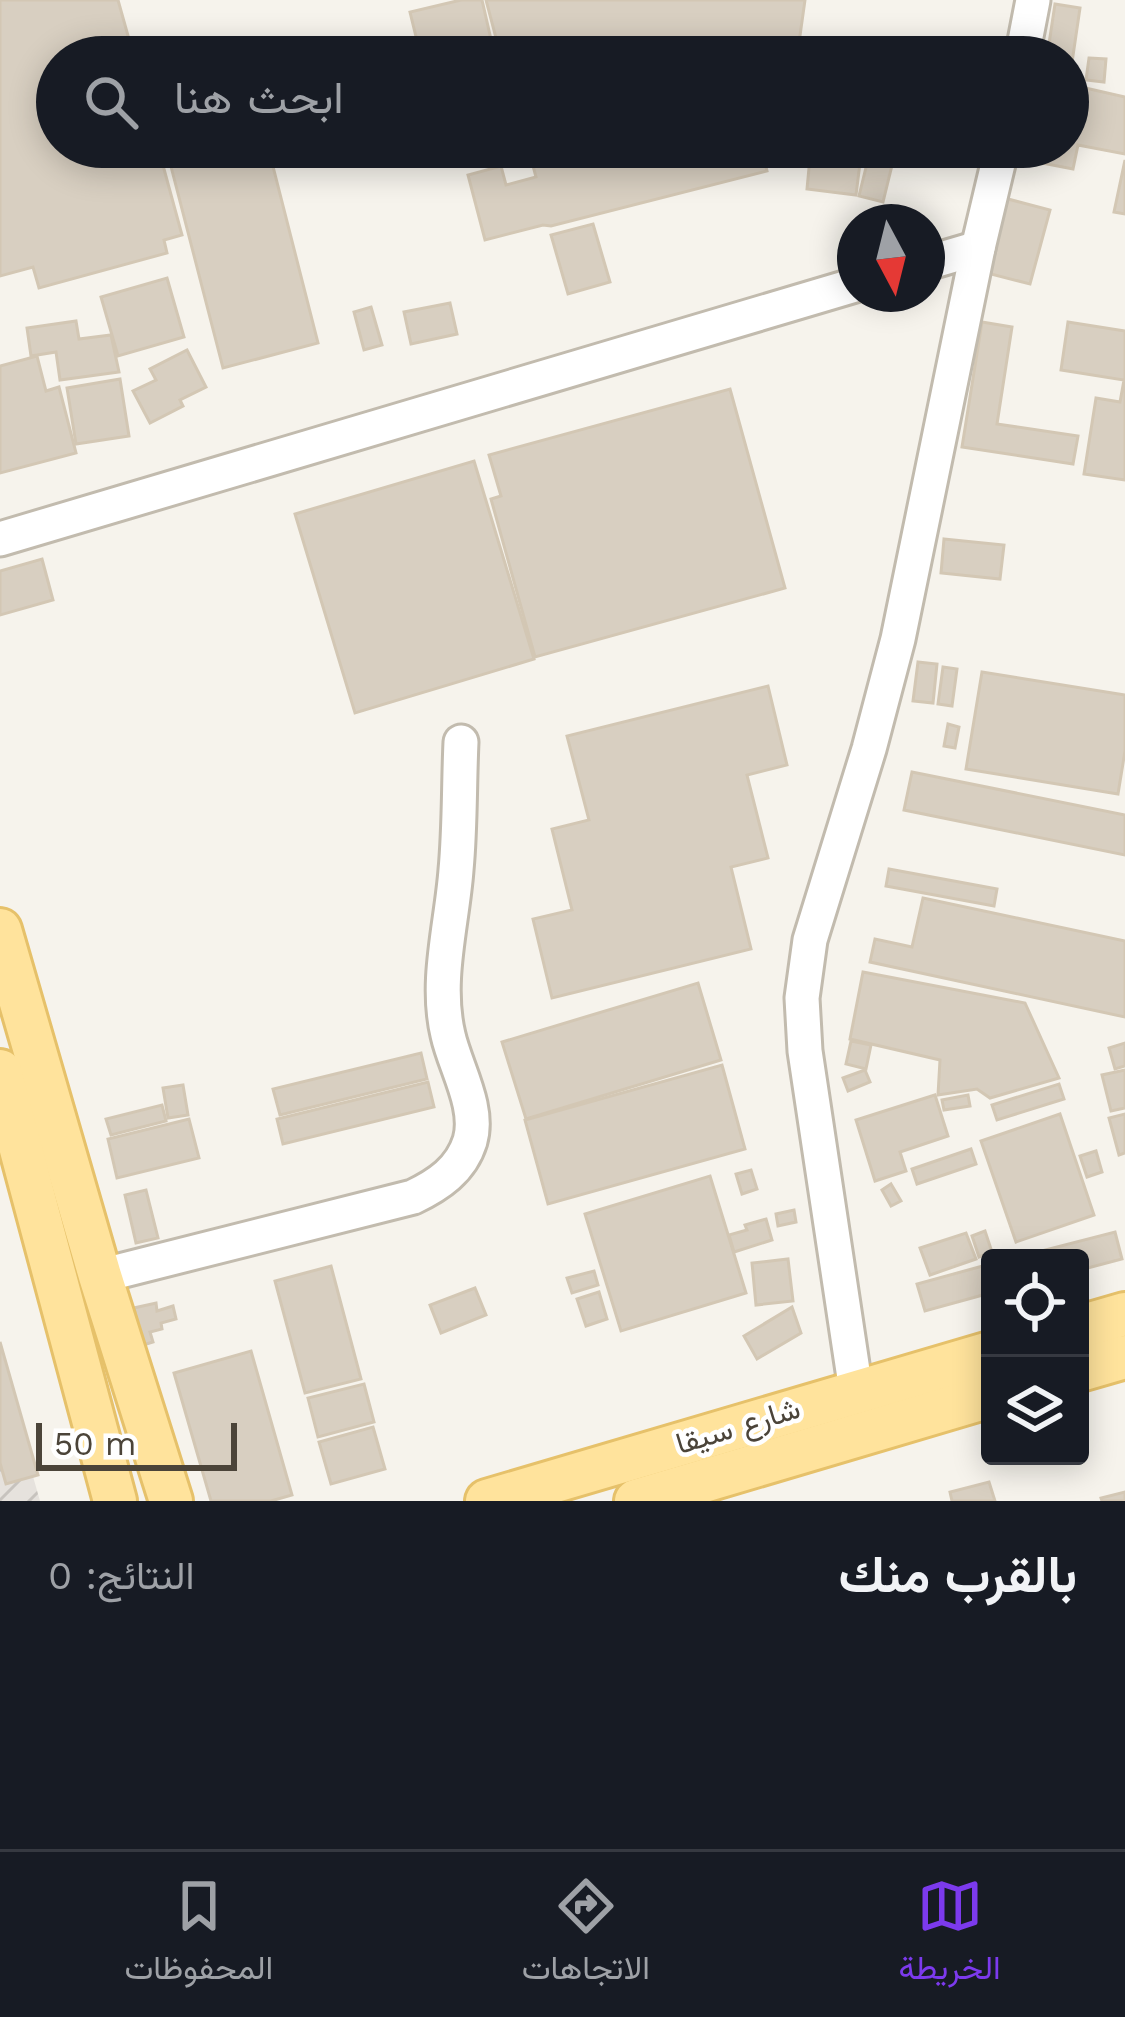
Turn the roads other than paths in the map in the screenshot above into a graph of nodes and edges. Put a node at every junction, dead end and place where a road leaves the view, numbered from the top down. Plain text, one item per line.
1 (1033, 0) edge
2 (1026, 36) edge
3 (997, 168) edge
4 (978, 248) junction
5 (945, 258) edge
6 (837, 289) edge
7 (0, 539) edge
8 (461, 742) dead end
9 (0, 930) edge
10 (0, 1071) edge
11 (100, 1276) junction
12 (1125, 1314) edge
13 (1089, 1324) edge
14 (981, 1356) edge
15 (1125, 1357) edge
16 (1089, 1367) edge
17 (856, 1391) junction
18 (981, 1399) edge
19 (115, 1501) edge
20 (171, 1501) edge
21 (487, 1501) edge
22 (636, 1501) edge

1 - 2 lane
3 - 4 lane
4 - 5 lane
4 - 17 lane
6 - 7 lane
8 - 11 lane
9 - 11 main road
10 - 19 main road
11 - 20 main road
12 - 13 main road
14 - 17 main road, شارع سيقا
15 - 16 main road
17 - 21 main road, شارع سيقا
18 - 22 main road, شارع سيقا

